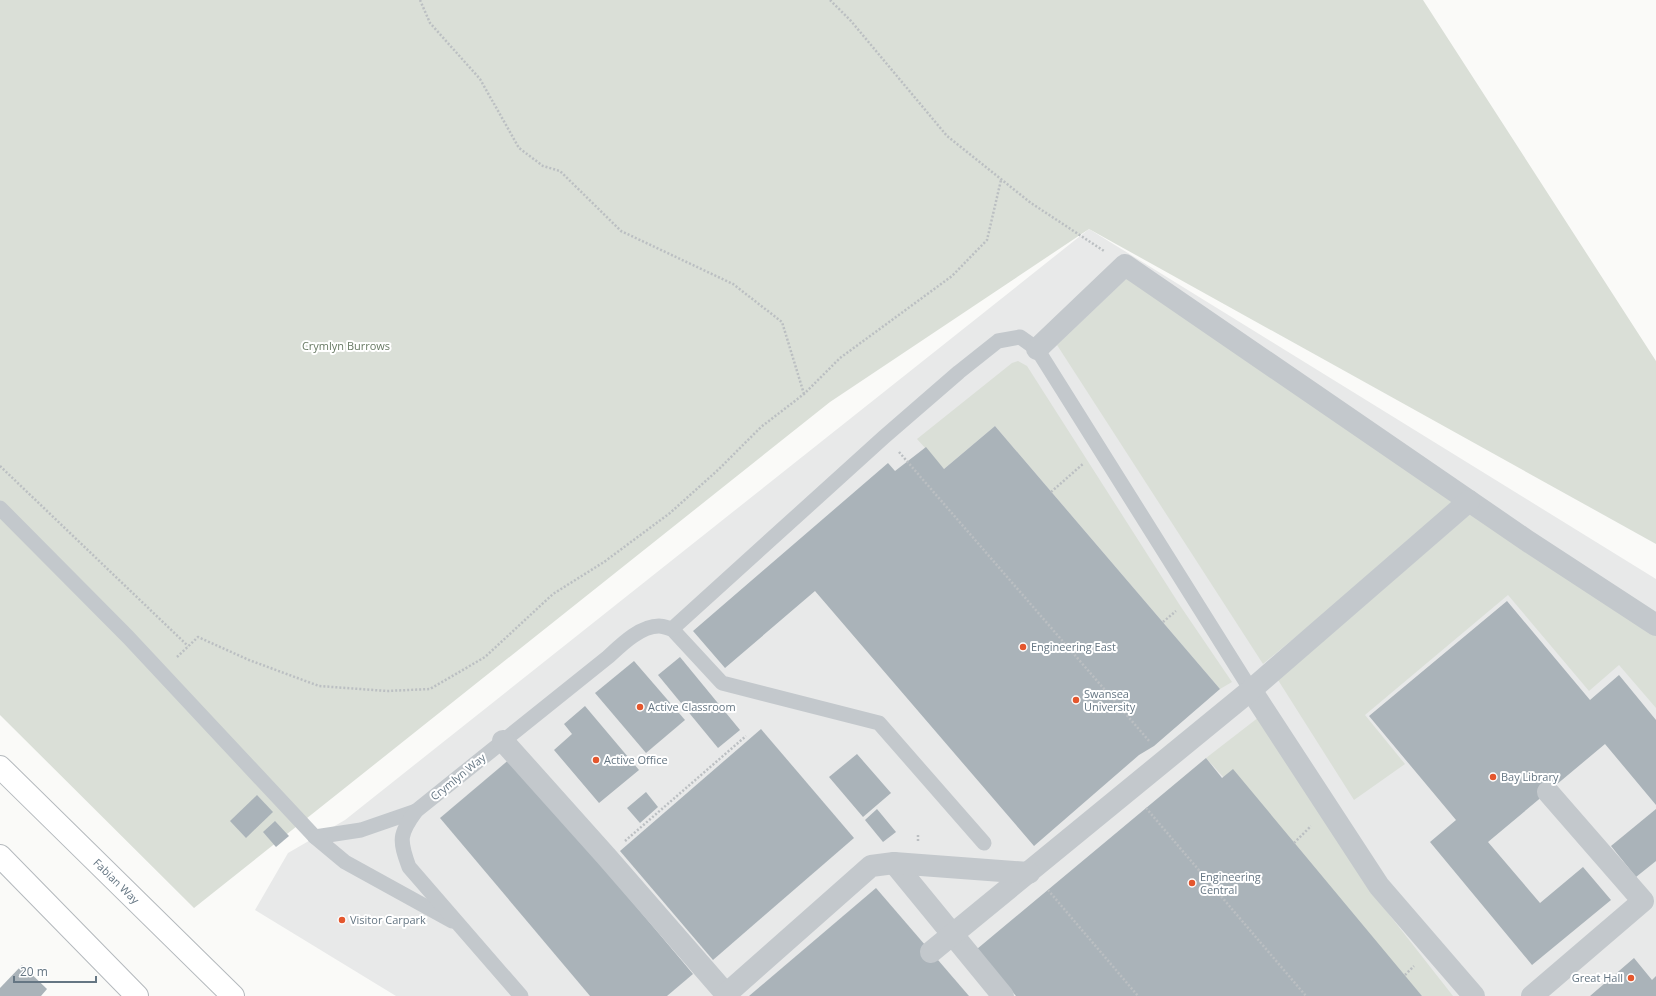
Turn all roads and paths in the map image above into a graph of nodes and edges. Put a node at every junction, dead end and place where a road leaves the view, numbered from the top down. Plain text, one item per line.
1 (420, 0) edge
2 (830, 0) edge
3 (1001, 180) junction
4 (1124, 264) junction
5 (1037, 349) junction
6 (804, 394) junction
7 (884, 437) junction
8 (1100, 450) junction
9 (0, 466) edge
10 (1051, 492) dead end
11 (1469, 501) junction
12 (0, 508) edge
13 (1656, 625) edge
14 (672, 629) junction
15 (188, 646) junction
16 (161, 673) junction
17 (1251, 690) junction
18 (746, 736) dead end
19 (503, 741) junction
20 (1166, 760) junction
21 (0, 767) edge
22 (1131, 789) junction
23 (1548, 792) dead end
24 (416, 811) junction
25 (315, 837) junction
26 (984, 843) dead end
27 (0, 856) edge
28 (606, 856) junction
29 (894, 863) junction
30 (1036, 866) junction
31 (1650, 895) edge
32 (462, 926) junction
33 (953, 935) junction
34 (932, 952) dead end
35 (725, 995) edge
36 (137, 996) edge
37 (233, 996) edge
38 (521, 996) edge
39 (1003, 996) edge
40 (1138, 996) edge
41 (1306, 996) edge
42 (1474, 996) edge
43 (1532, 996) edge

1 - 6 path
2 - 3 path
3 - 4 path
3 - 6 path
4 - 5 street
4 - 11 street
5 - 7 lane
5 - 8 lane
6 - 15 path
7 - 14 lane
7 - 20 path
8 - 10 path
8 - 17 lane
9 - 15 path
11 - 13 street
11 - 17 street
12 - 16 lane
14 - 19 lane, Crymlyn Way
14 - 26 lane
15 - 16 path
16 - 25 lane
17 - 20 street
17 - 42 street
18 - 28 path
19 - 24 lane, Crymlyn Way
19 - 28 street
20 - 22 street
21 - 37 highway, Fabian Way
22 - 30 street
22 - 41 path
23 - 31 street
24 - 25 lane
24 - 32 lane, Crymlyn Way
25 - 32 lane
27 - 36 highway
28 - 35 street
29 - 30 street
29 - 33 street
29 - 35 street
30 - 33 street
30 - 40 path
31 - 43 street
32 - 38 lane, Crymlyn Way
33 - 34 street
33 - 39 street

